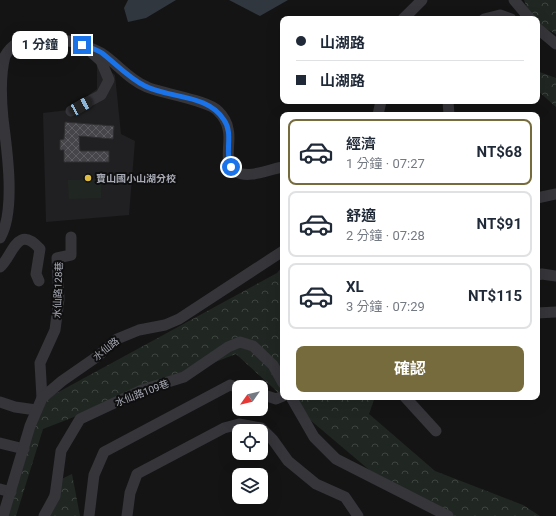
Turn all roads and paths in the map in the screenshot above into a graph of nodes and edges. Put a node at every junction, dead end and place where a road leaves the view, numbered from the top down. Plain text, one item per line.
1 (413, 0) edge
2 (422, 0) edge
3 (514, 0) edge
4 (405, 16) edge
5 (406, 16) edge
6 (527, 16) edge
7 (540, 31) edge
8 (556, 44) edge
9 (82, 45) junction
10 (71, 111) dead end
11 (280, 168) edge
12 (556, 194) edge
13 (540, 197) edge
14 (71, 237) dead end
15 (0, 238) edge
16 (280, 253) edge
17 (0, 267) edge
18 (540, 274) edge
19 (556, 276) edge
20 (39, 281) dead end
21 (556, 312) edge
22 (540, 313) edge
23 (280, 378) edge
24 (232, 386) edge
25 (268, 396) edge
26 (280, 397) edge
27 (42, 398) junction
28 (293, 400) edge
29 (408, 400) edge
30 (0, 402) edge
31 (36, 410) junction
32 (436, 431) dead end
33 (0, 443) edge
34 (24, 449) junction
35 (6, 490) edge
36 (3, 516) edge
37 (44, 516) edge
38 (89, 516) edge
39 (128, 516) edge
40 (358, 516) edge
41 (448, 516) edge

1 - 4 street
2 - 5 street
3 - 6 street
7 - 8 street
9 - 10 street
9 - 11 street
9 - 15 street
12 - 13 street
14 - 27 street, 水仙路128巷
16 - 27 street, 水仙路
17 - 20 street
18 - 19 street
21 - 22 street
23 - 37 street, 水仙路109巷
24 - 38 street
25 - 26 street
27 - 31 street, 水仙路
28 - 41 street
29 - 32 street
30 - 31 street
31 - 34 street, 水仙路
33 - 34 street
34 - 35 street, 水仙路
35 - 36 street, 水仙路
39 - 40 street

